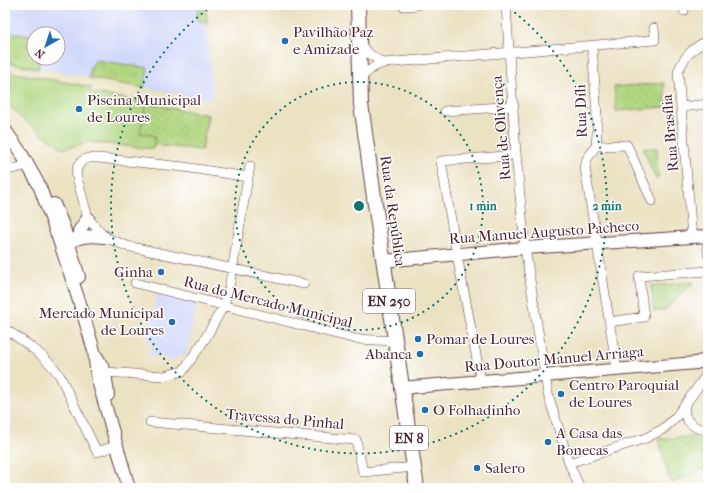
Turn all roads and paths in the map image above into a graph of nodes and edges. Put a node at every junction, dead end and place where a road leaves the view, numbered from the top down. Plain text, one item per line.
1 (358, 5) edge
2 (419, 5) edge
3 (506, 5) edge
4 (403, 6) dead end
5 (654, 28) dead end
6 (708, 40) edge
7 (359, 44) junction
8 (592, 45) junction
9 (509, 52) junction
10 (384, 63) junction
11 (360, 81) junction
12 (708, 104) edge
13 (514, 106) junction
14 (682, 107) junction
15 (445, 111) dead end
16 (5, 130) edge
17 (596, 146) junction
18 (516, 154) junction
19 (28, 165) junction
20 (250, 166) dead end
21 (5, 171) edge
22 (248, 177) junction
23 (39, 185) junction
24 (652, 201) dead end
25 (88, 218) junction
26 (63, 225) junction
27 (79, 231) junction
28 (708, 236) edge
29 (104, 237) junction
30 (692, 237) junction
31 (598, 244) junction
32 (65, 246) junction
33 (525, 248) junction
34 (708, 254) edge
35 (457, 255) junction
36 (383, 261) junction
37 (232, 268) junction
38 (708, 271) edge
39 (135, 283) dead end
40 (304, 284) dead end
41 (224, 305) junction
42 (609, 322) junction
43 (5, 329) edge
44 (395, 341) junction
45 (94, 351) junction
46 (708, 359) edge
47 (96, 364) junction
48 (617, 370) junction
49 (105, 372) junction
50 (708, 373) edge
51 (546, 375) junction
52 (481, 381) junction
53 (402, 388) junction
54 (685, 405) junction
55 (109, 414) junction
56 (150, 422) dead end
57 (708, 430) edge
58 (118, 445) junction
59 (569, 463) junction
60 (414, 467) junction
61 (130, 488) edge
62 (417, 488) edge
63 (580, 488) edge

1 - 7 main road, Rua da República / EN 250
2 - 4 street
3 - 9 street, Rua de Olivença
5 - 8 street
6 - 14 street, Rua Brasília
7 - 10 street
7 - 11 main road, Rua da República / EN 250
8 - 9 street
8 - 17 street, Rua Díli
9 - 10 street
9 - 13 street, Rua de Olivença
10 - 11 street
11 - 36 main road, Rua da República / EN 250
12 - 14 street
13 - 15 street
13 - 18 street, Rua de Olivença
14 - 30 street, Rua Brasília
16 - 19 street
17 - 24 street
17 - 31 street, Rua Díli
18 - 33 street, Rua de Olivença
18 - 35 street
19 - 21 street
19 - 23 street
20 - 22 street
22 - 25 street
22 - 37 street
23 - 26 street
23 - 32 street
25 - 27 street
25 - 29 street
26 - 27 street
26 - 32 street
27 - 29 street
28 - 30 street, Rua Manuel Augusto Pacheco
28 - 34 street
29 - 32 street
29 - 37 street
30 - 31 street, Rua Manuel Augusto Pacheco
31 - 33 street, Rua Manuel Augusto Pacheco
31 - 42 street, Rua Díli
32 - 45 street
33 - 35 street, Rua Manuel Augusto Pacheco
33 - 51 street, Rua de Olivença
35 - 36 street, Rua Manuel Augusto Pacheco
35 - 52 street
36 - 44 main road, Rua da República / EN 250
37 - 40 street
37 - 41 street
38 - 42 street
39 - 41 street, Rua do Mercado Municipal
41 - 44 street, Rua do Mercado Municipal
41 - 49 street
42 - 48 street, Rua Díli
43 - 58 street
44 - 53 main road, Rua da República / EN 250
45 - 47 street
45 - 49 street
46 - 48 street, Rua Doutor Manuel Arriaga
47 - 49 street
47 - 55 street
48 - 51 street, Rua Doutor Manuel Arriaga
49 - 55 street
50 - 54 street
51 - 52 street, Rua Doutor Manuel Arriaga
51 - 59 street, Rua de Olivença
52 - 53 street, Rua Doutor Manuel Arriaga
53 - 60 main road, Rua da República / EN 8
54 - 57 street
54 - 59 street
55 - 58 street
56 - 60 street, Travessa do Pinhal
58 - 61 street
59 - 63 street, Rua de Olivença
60 - 62 main road, Rua da República / EN 8

